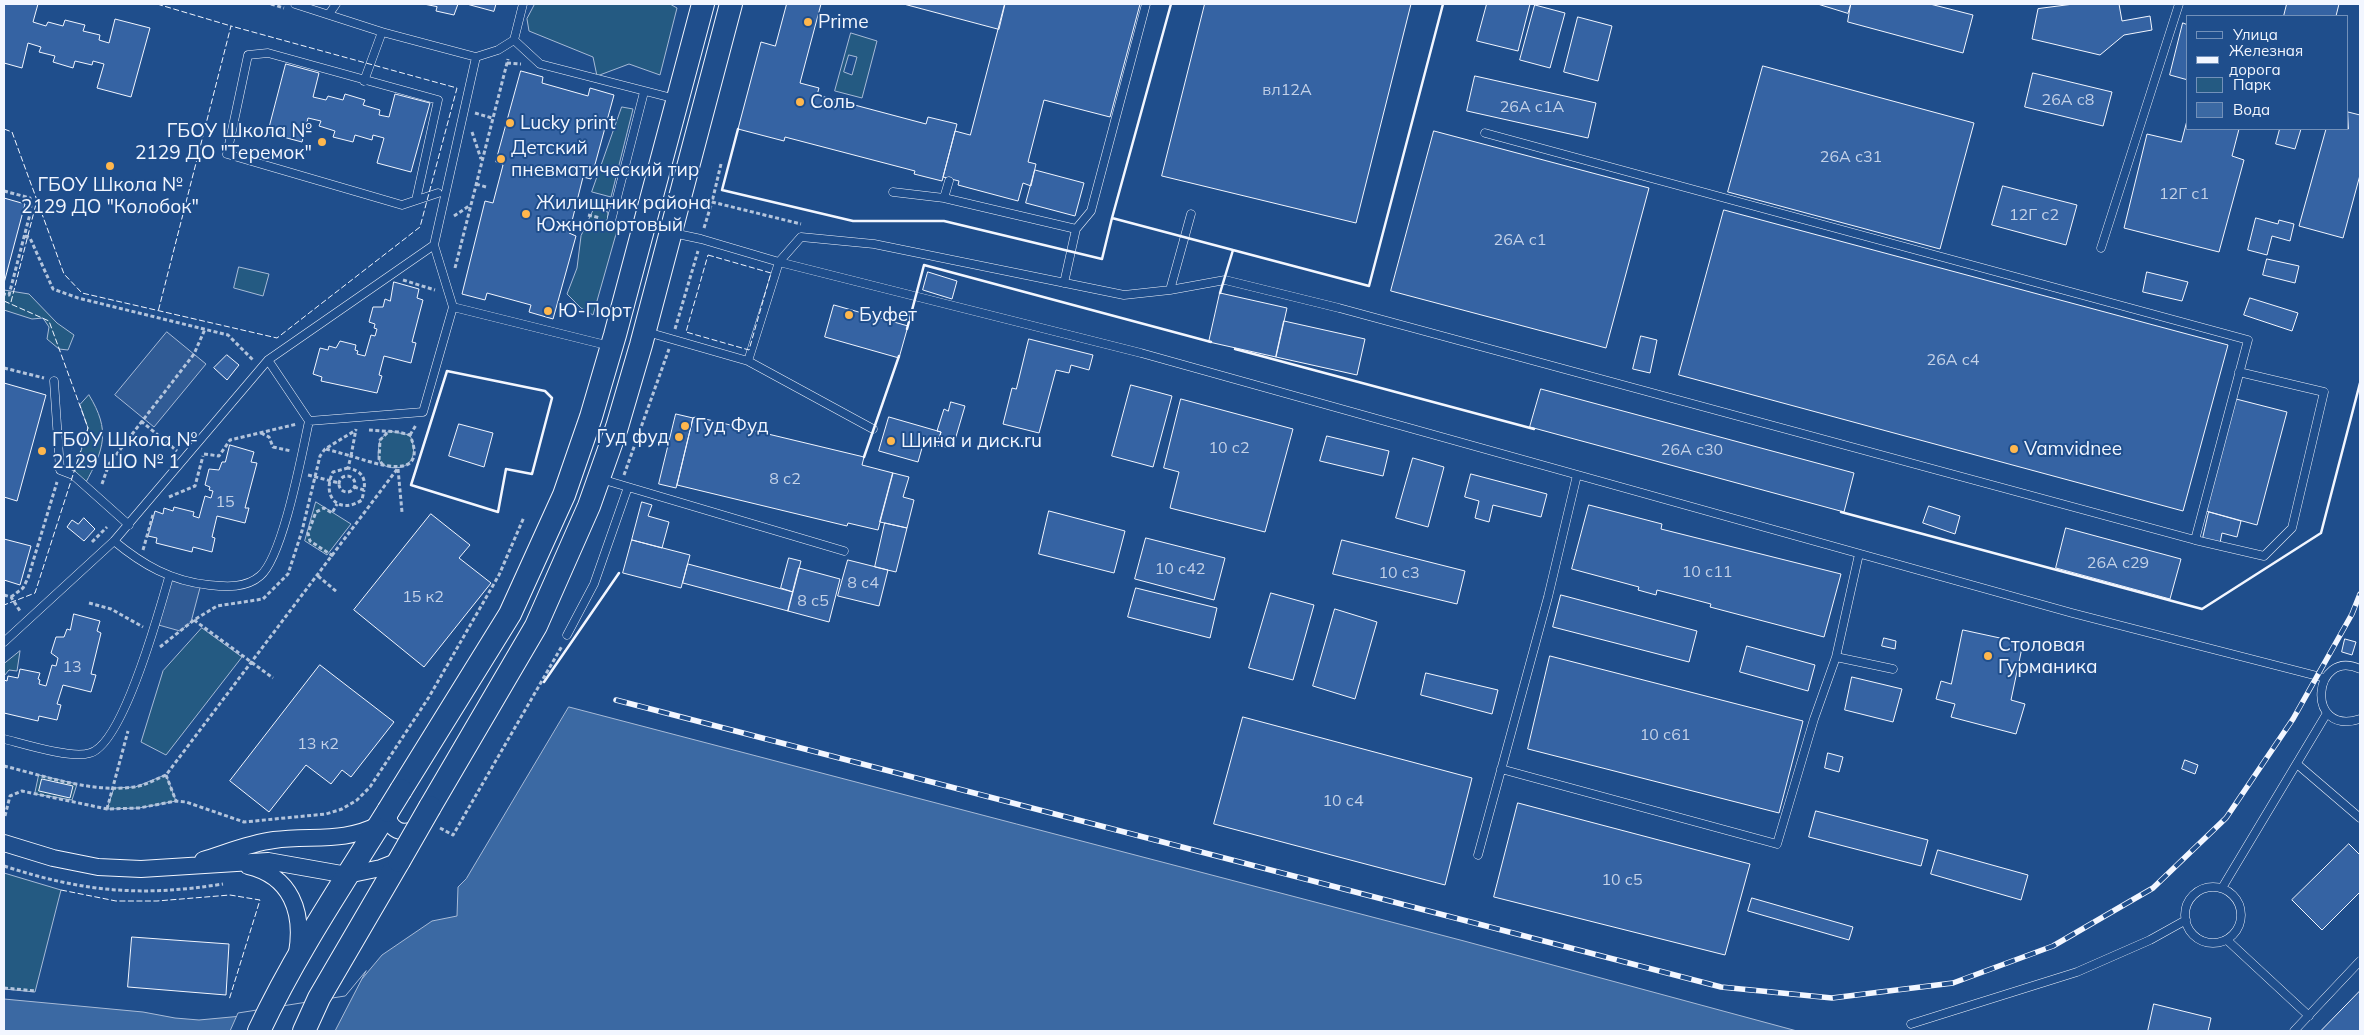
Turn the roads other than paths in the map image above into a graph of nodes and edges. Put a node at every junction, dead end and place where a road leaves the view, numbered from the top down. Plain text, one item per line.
1 (295, 4) edge
2 (336, 4) edge
3 (523, 4) edge
4 (703, 4) edge
5 (731, 4) edge
6 (1146, 4) edge
7 (2180, 4) edge
8 (329, 14) junction
9 (382, 32) junction
10 (514, 40) junction
11 (476, 57) junction
12 (364, 81) junction
13 (644, 92) junction
14 (677, 100) junction
15 (1485, 133) dead end
16 (949, 181) dead end
17 (893, 192) dead end
18 (438, 193) dead end
19 (944, 198) junction
20 (416, 200) junction
21 (1191, 214) dead end
22 (611, 221) dead end
23 (1076, 229) junction
24 (671, 233) junction
25 (434, 245) junction
26 (2101, 248) dead end
27 (779, 262) junction
28 (1064, 283) junction
29 (1170, 290) junction
30 (453, 307) junction
31 (644, 332) junction
32 (612, 346) junction
33 (268, 360) junction
34 (748, 361) junction
35 (2239, 372) junction
36 (54, 381) road end
37 (309, 421) junction
38 (873, 429) dead end
39 (1577, 475) junction
40 (599, 479) junction
41 (628, 487) junction
42 (129, 525) junction
43 (2194, 540) junction
44 (114, 541) junction
45 (844, 550) dead end
46 (1859, 554) junction
47 (169, 577) junction
48 (567, 635) road end
49 (4, 642) edge
50 (1836, 657) junction
51 (1894, 669) dead end
52 (2360, 669) edge
53 (2325, 678) junction
54 (2327, 713) junction
55 (2360, 719) edge
56 (4, 739) edge
57 (2297, 764) junction
58 (1501, 768) junction
59 (424, 816) junction
60 (384, 817) junction
61 (2360, 818) edge
62 (4, 843) edge
63 (1478, 855) dead end
64 (221, 860) junction
65 (399, 861) junction
66 (238, 864) junction
67 (347, 875) junction
68 (2222, 888) junction
69 (2186, 920) junction
70 (2227, 940) junction
71 (296, 960) junction
72 (2360, 961) edge
73 (2308, 1016) junction
74 (1911, 1024) dead end
75 (259, 1031) edge
76 (304, 1031) edge
77 (2294, 1031) edge

1 - 8 lane
2 - 8 lane
3 - 10 lane
4 - 14 main road
5 - 24 main road
6 - 23 lane
7 - 26 lane
8 - 9 lane
9 - 11 lane
9 - 12 lane
10 - 11 lane
10 - 13 lane
11 - 25 lane
12 - 20 lane
12 - 20 lane
13 - 14 lane
13 - 22 lane
14 - 32 main road
15 - 35 lane
16 - 19 lane
17 - 19 lane
18 - 20 lane
19 - 23 lane
21 - 29 lane
23 - 28 lane
24 - 27 lane
24 - 31 main road
25 - 30 lane
25 - 33 lane
27 - 28 lane
27 - 34 lane
27 - 39 lane
28 - 29 lane
29 - 43 lane
30 - 32 lane
30 - 37 lane
31 - 34 lane
31 - 40 main road
32 - 60 main road, bridge
33 - 37 lane
33 - 42 lane
34 - 38 lane
35 - 43 lane
35 - 43 lane
36 - 42 lane
37 - 47 lane
39 - 46 lane
39 - 58 lane
40 - 41 lane
40 - 59 main road
41 - 45 lane
41 - 48 lane
42 - 44 lane
44 - 47 lane
44 - 49 lane
46 - 50 lane
46 - 53 lane
47 - 56 lane
50 - 51 lane
50 - 58 lane
52 - 53 lane
53 - 54 lane
54 - 55 lane
54 - 57 lane
57 - 61 lane
57 - 68 lane
58 - 63 lane
59 - 60 street, bridge
59 - 65 main road, bridge
60 - 64 street
60 - 67 main road
62 - 64 street
64 - 66 street
65 - 67 street
65 - 76 main road
66 - 67 street
66 - 71 street
67 - 71 main road
68 - 69 lane
68 - 70 lane
69 - 70 lane
69 - 74 lane
70 - 73 lane
71 - 75 main road
72 - 73 lane
73 - 77 lane

